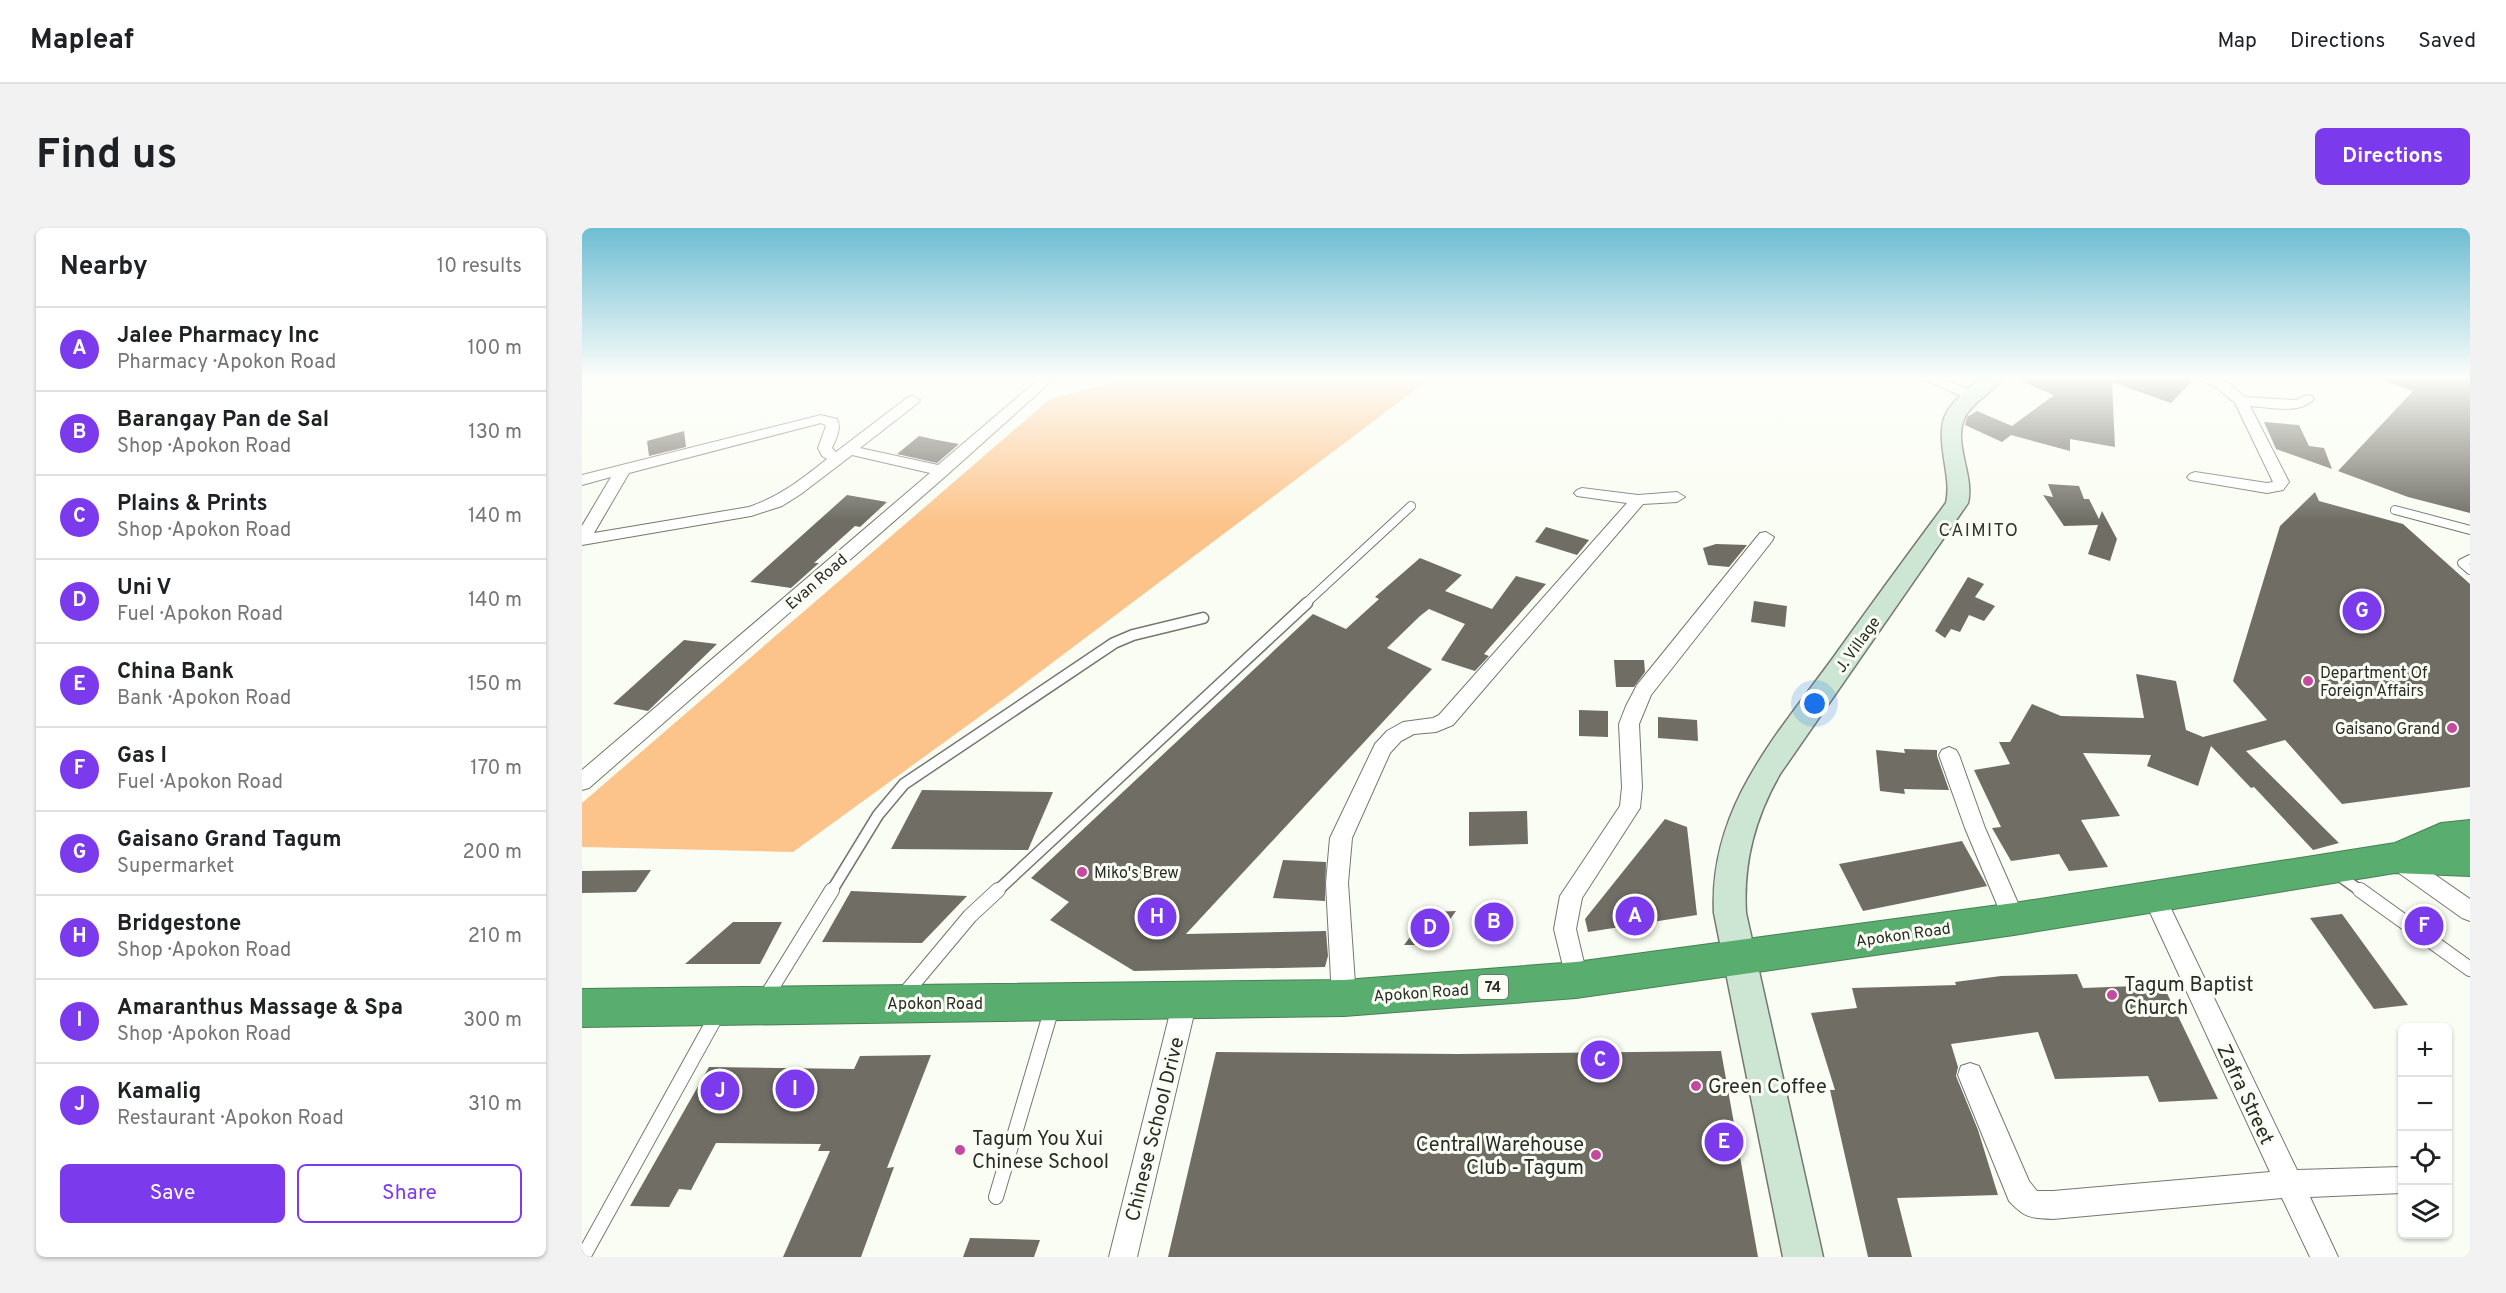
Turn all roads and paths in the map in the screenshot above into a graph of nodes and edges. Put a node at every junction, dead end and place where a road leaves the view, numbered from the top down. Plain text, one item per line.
1 (794, 426) edge
2 (833, 426) edge
3 (879, 426) edge
4 (994, 426) edge
5 (1952, 426) edge
6 (2253, 426) edge
7 (843, 454) junction
8 (623, 470) junction
9 (943, 471) junction
10 (2195, 477) dead end
11 (582, 480) edge
12 (1582, 493) dead end
13 (1677, 497) dead end
14 (1638, 500) junction
15 (1412, 506) dead end
16 (2395, 510) dead end
17 (2470, 530) edge
18 (1766, 537) dead end
19 (582, 540) edge
20 (2470, 559) edge
21 (2470, 570) edge
22 (1203, 618) dead end
23 (1949, 755) dead end
24 (582, 782) edge
25 (2470, 834) edge
26 (2395, 858) junction
27 (2470, 861) edge
28 (2330, 868) junction
29 (2154, 897) junction
30 (2470, 911) edge
31 (2014, 919) junction
32 (1739, 957) junction
33 (2470, 969) edge
34 (1576, 980) junction
35 (1344, 998) junction
36 (1185, 1001) junction
37 (1054, 1002) junction
38 (897, 1003) junction
39 (722, 1005) junction
40 (761, 1005) junction
41 (582, 1008) edge
42 (1970, 1075) dead end
43 (2398, 1180) edge
44 (2289, 1184) junction
45 (996, 1197) dead end
46 (583, 1257) edge
47 (1123, 1257) edge
48 (1803, 1257) edge
49 (2324, 1257) edge

1 - 8 street
2 - 7 street
3 - 7 street
4 - 9 street, Evan Road
5 - 32 street, J. Village
6 - 10 street
7 - 9 street
7 - 19 street
8 - 11 street
8 - 19 street
9 - 24 street, Evan Road
12 - 14 street
13 - 14 street
14 - 35 street
15 - 38 lane
16 - 17 lane
18 - 34 street
20 - 21 lane
22 - 40 lane
23 - 31 street
25 - 26 highway, Apokon Road / 74
26 - 27 highway, Apokon Road / 74
26 - 28 highway, Apokon Road / 74
26 - 30 street
28 - 29 highway, Apokon Road / 74
28 - 33 lane
29 - 31 highway, Apokon Road / 74
29 - 44 street, Zafra Street
31 - 32 highway, Apokon Road / 74
32 - 34 highway, Apokon Road / 74
32 - 48 street, J. Village
34 - 35 highway, Apokon Road / 74
35 - 36 highway, Apokon Road / 74
36 - 37 highway, Apokon Road / 74
36 - 47 street, Chinese School Drive
37 - 38 highway, Apokon Road / 74
37 - 45 lane
38 - 40 highway, Apokon Road / 74
39 - 40 highway, Apokon Road / 74
39 - 41 highway, Apokon Road / 74
39 - 46 lane
42 - 44 street
43 - 44 street
44 - 49 street, Zafra Street

